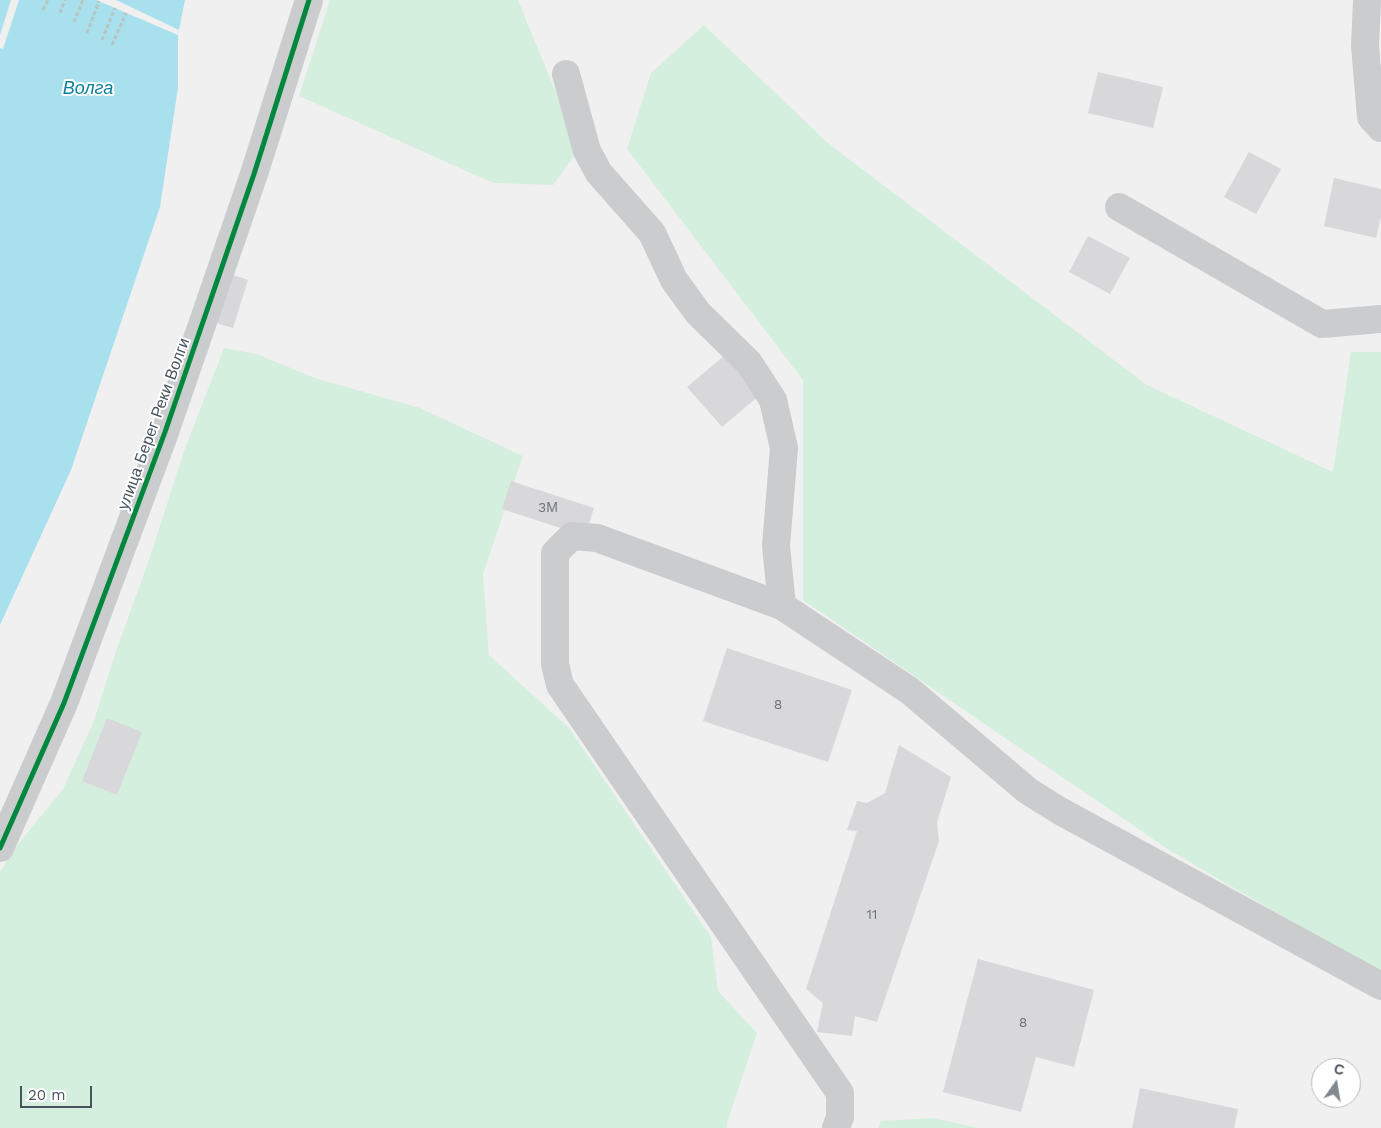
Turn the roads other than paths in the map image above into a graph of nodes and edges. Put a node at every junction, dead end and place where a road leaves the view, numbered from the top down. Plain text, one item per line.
1 (309, 0) edge
2 (1367, 0) edge
3 (566, 74) dead end
4 (1381, 128) edge
5 (1119, 207) dead end
6 (1381, 319) edge
7 (782, 606) junction
8 (0, 848) edge
9 (1381, 986) edge
10 (836, 1128) edge

1 - 8 street, улица Берег Реки Волги
2 - 4 street
3 - 7 street
5 - 6 street
7 - 9 street
7 - 10 street

